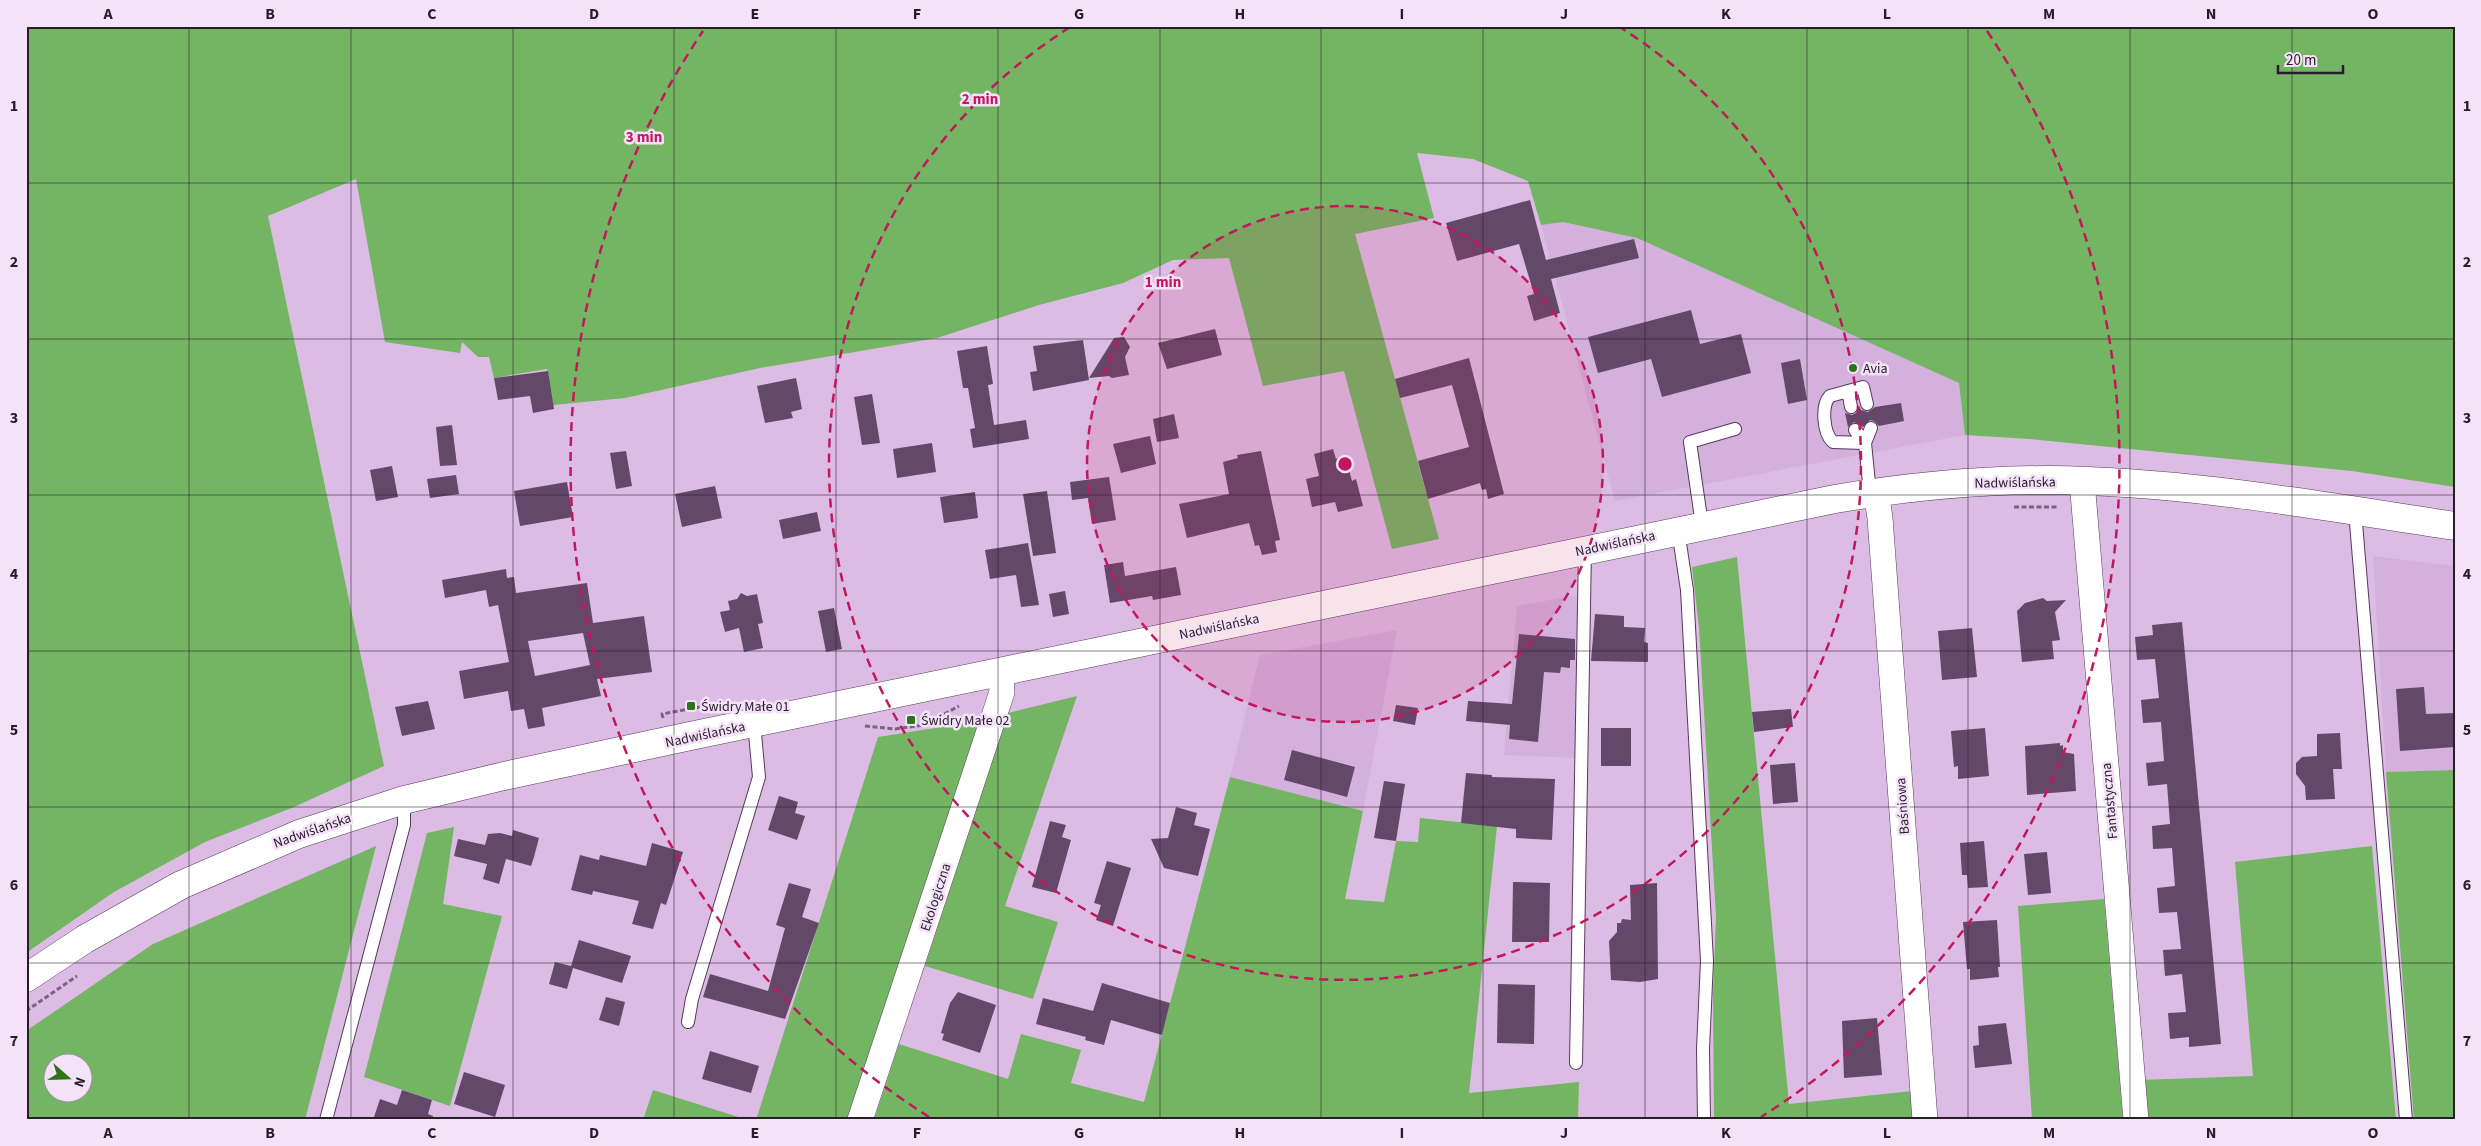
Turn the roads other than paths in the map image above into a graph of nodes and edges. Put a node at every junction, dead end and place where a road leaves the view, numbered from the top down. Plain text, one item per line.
1 (1848, 390) junction
2 (1866, 404) dead end
3 (1851, 408) dead end
4 (1870, 428) dead end
5 (1735, 429) dead end
6 (1855, 430) dead end
7 (1865, 443) junction
8 (1873, 492) junction
9 (2083, 494) junction
10 (2355, 511) junction
11 (2455, 526) edge
12 (1690, 527) junction
13 (1586, 549) junction
14 (1001, 672) junction
15 (754, 723) junction
16 (404, 800) junction
17 (26, 978) edge
18 (688, 1022) dead end
19 (1576, 1063) dead end
20 (326, 1120) edge
21 (860, 1120) edge
22 (1704, 1120) edge
23 (1924, 1120) edge
24 (2136, 1120) edge
25 (2406, 1120) edge

1 - 2 lane
1 - 3 lane
1 - 7 lane
4 - 7 lane
5 - 12 lane
6 - 7 lane
7 - 8 lane
8 - 9 main road, Nadwiślańska
8 - 12 main road, Nadwiślańska
8 - 23 street, Baśniowa
9 - 10 main road, Nadwiślańska
9 - 24 street, Fantastyczna
10 - 11 main road, Nadwiślańska
10 - 25 lane
12 - 13 main road, Nadwiślańska
12 - 22 lane
13 - 14 main road, Nadwiślańska
13 - 19 lane
14 - 15 main road, Nadwiślańska
14 - 21 street, Ekologiczna
15 - 16 main road, Nadwiślańska
15 - 18 lane
16 - 17 main road, Nadwiślańska
16 - 20 lane

